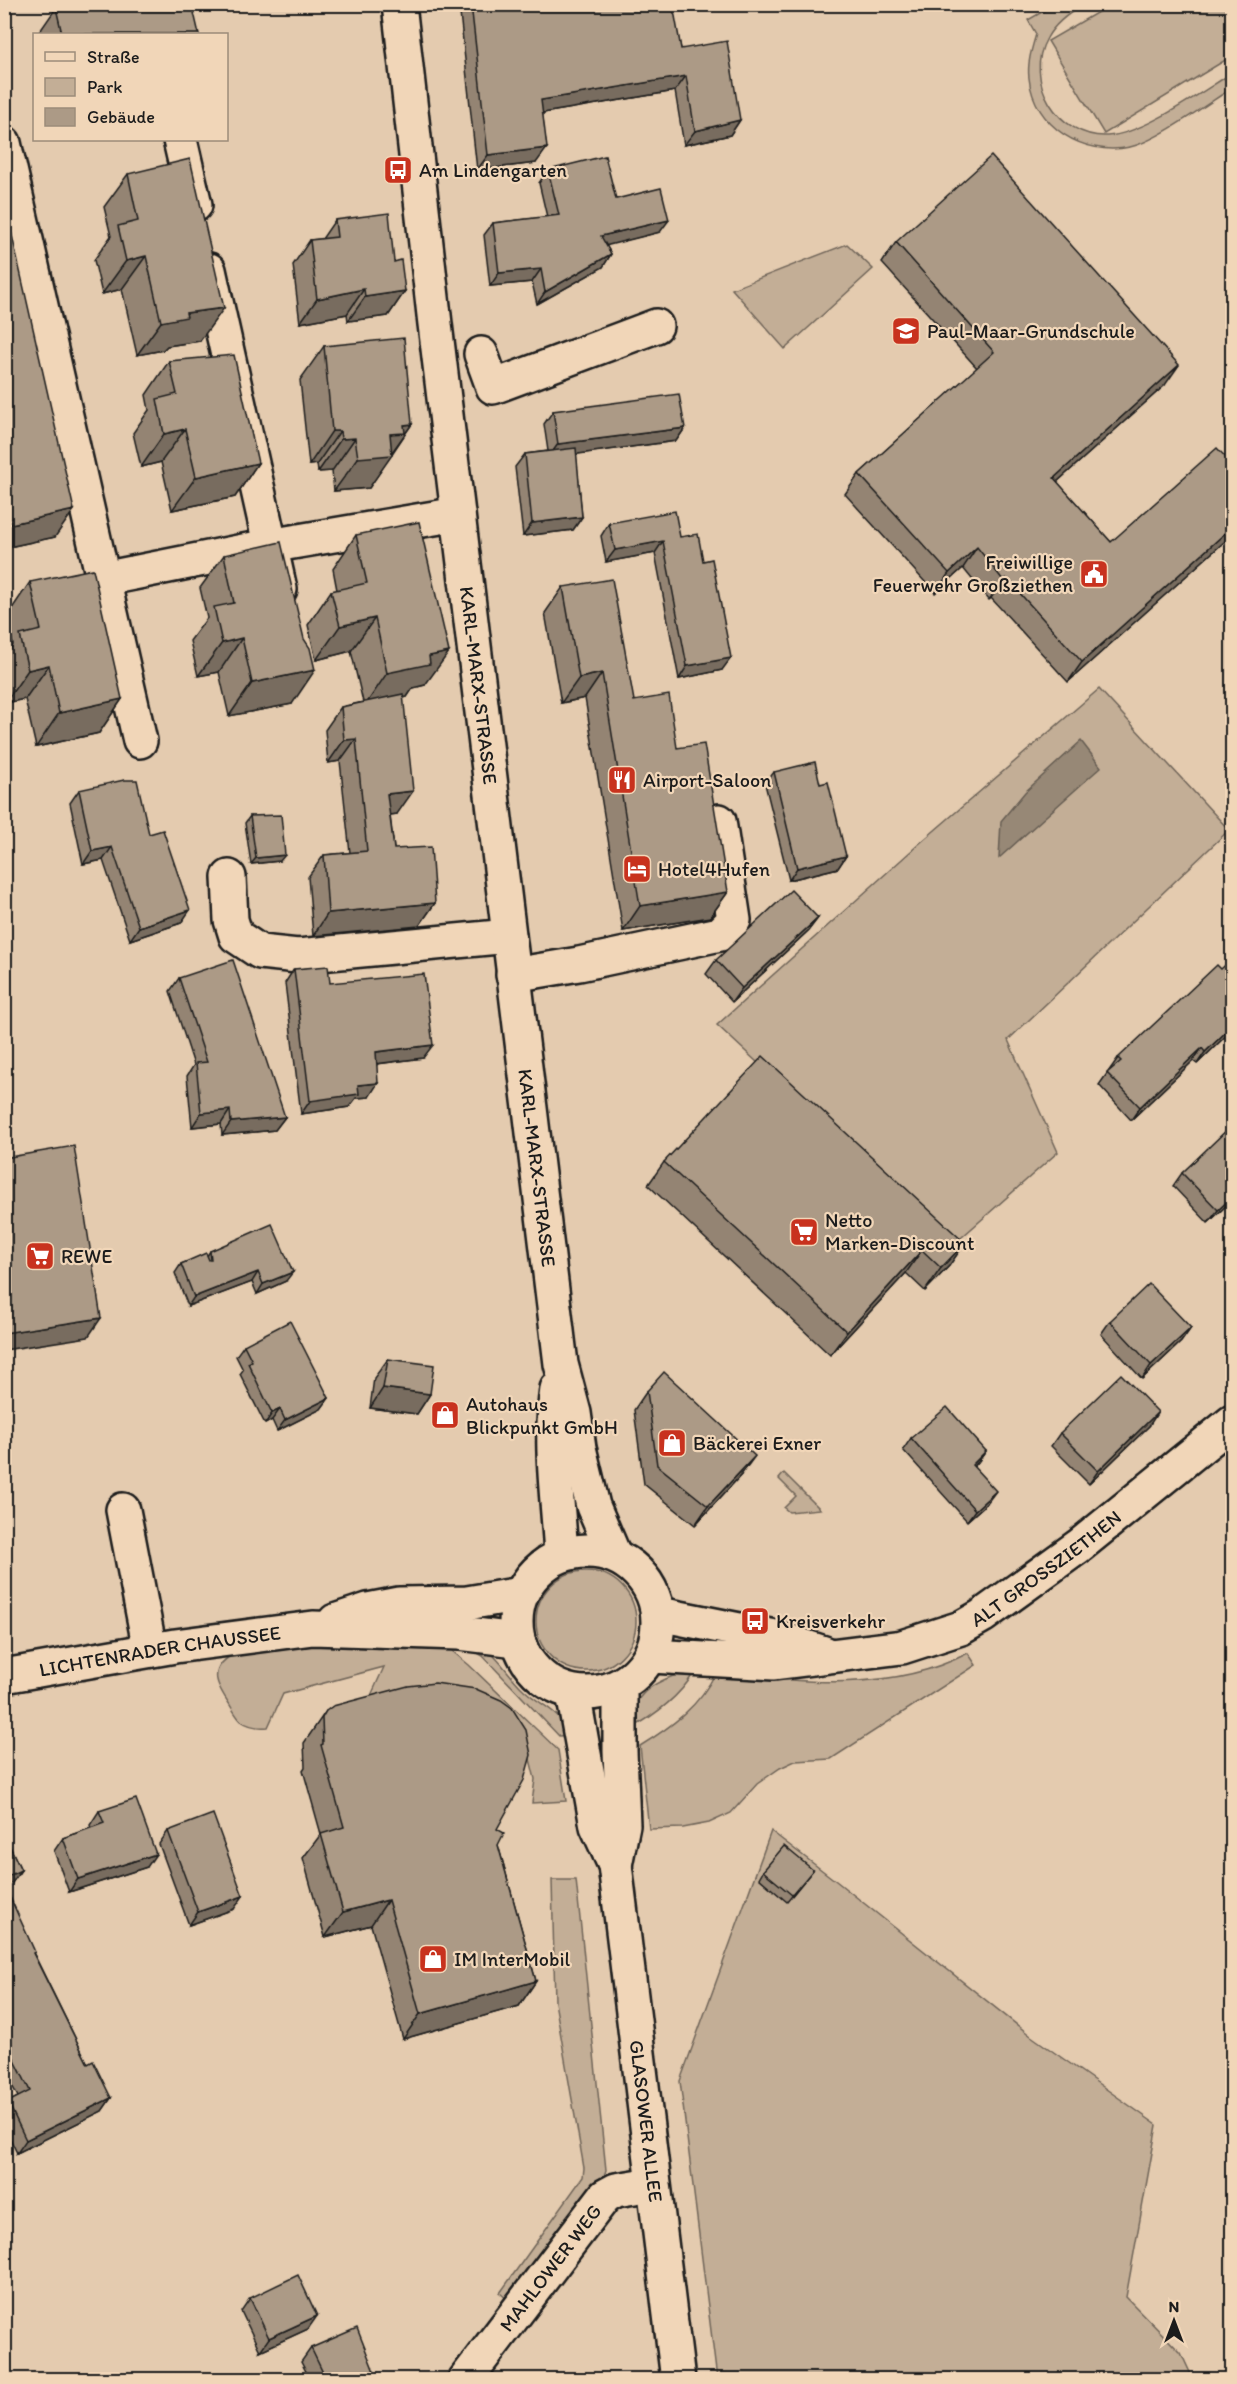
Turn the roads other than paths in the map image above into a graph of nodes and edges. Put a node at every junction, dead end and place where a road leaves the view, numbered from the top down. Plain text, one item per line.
1 (399, 4) edge
2 (180, 141) edge
3 (4, 143) edge
4 (656, 326) dead end
5 (481, 354) dead end
6 (458, 514) junction
7 (269, 546) junction
8 (103, 579) junction
9 (286, 612) edge
10 (140, 741) dead end
11 (719, 821) edge
12 (229, 877) dead end
13 (509, 936) junction
14 (513, 975) junction
15 (561, 1364) junction
16 (1233, 1422) edge
17 (123, 1510) dead end
18 (561, 1555) junction
19 (614, 1555) junction
20 (521, 1594) junction
21 (659, 1614) junction
22 (313, 1628) junction
23 (518, 1640) junction
24 (150, 1650) junction
25 (831, 1655) junction
26 (651, 1656) junction
27 (4, 1676) edge
28 (620, 1686) junction
29 (573, 1693) junction
30 (615, 1865) junction
31 (653, 2184) junction
32 (465, 2379) edge
33 (678, 2379) edge

1 - 6 main road, KARL-MARX-STRASSE
2 - 7 main road
3 - 8 main road
4 - 5 main road
6 - 7 main road
6 - 13 main road, KARL-MARX-STRASSE
7 - 8 main road
7 - 9 main road
8 - 10 main road
11 - 14 main road
12 - 13 main road
13 - 14 main road, KARL-MARX-STRASSE
14 - 15 main road, KARL-MARX-STRASSE
15 - 18 main road, KARL-MARX-STRASSE
15 - 19 main road, KARL-MARX-STRASSE
16 - 25 main road, ALT GROSSZIETHEN
17 - 24 main road
18 - 19 main road
18 - 20 main road
19 - 21 main road
20 - 22 main road, LICHTENRADER CHAUSSEE
20 - 23 main road
21 - 25 main road, ALT GROSSZIETHEN
21 - 26 main road
22 - 23 main road, LICHTENRADER CHAUSSEE
22 - 24 main road, LICHTENRADER CHAUSSEE
23 - 29 main road
24 - 27 main road, LICHTENRADER CHAUSSEE
25 - 26 main road, ALT GROSSZIETHEN
26 - 28 main road
28 - 29 main road
28 - 30 main road, GLASOWER ALLEE
29 - 30 main road, GLASOWER ALLEE
30 - 31 main road, GLASOWER ALLEE
31 - 32 main road, MAHLOWER WEG
31 - 33 main road, GLASOWER ALLEE

